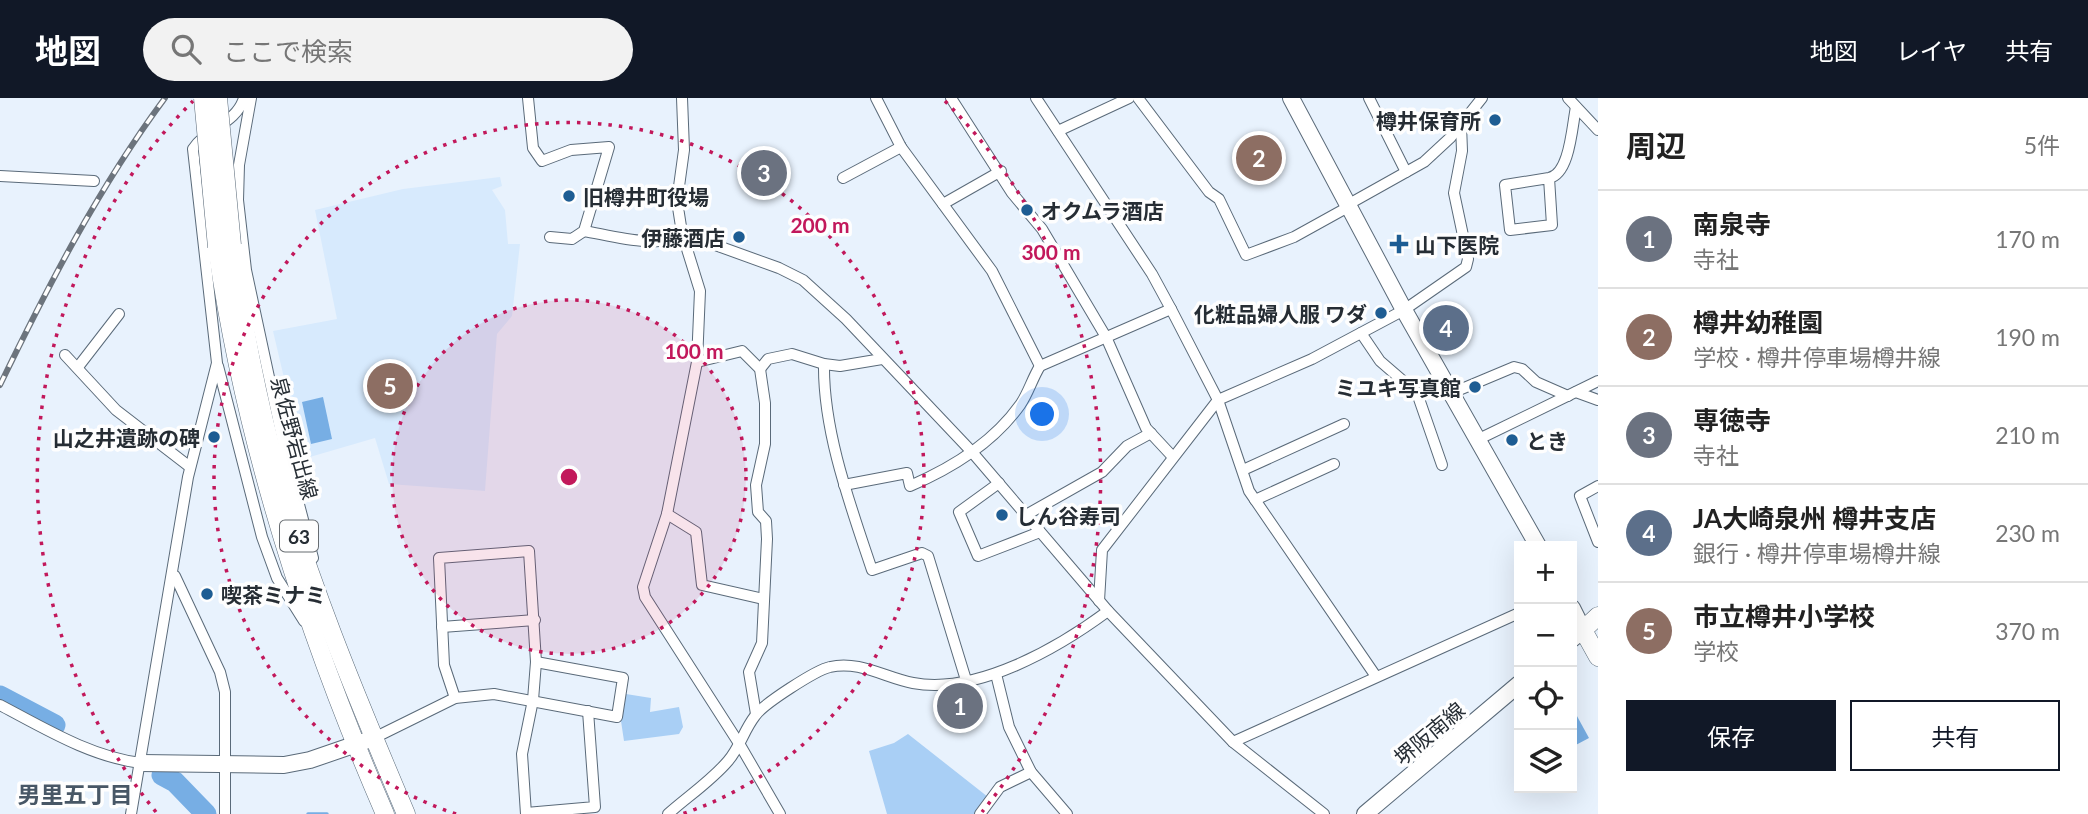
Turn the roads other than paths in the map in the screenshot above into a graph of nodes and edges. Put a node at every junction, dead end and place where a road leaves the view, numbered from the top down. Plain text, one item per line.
1 (203, 98) edge
2 (218, 98) edge
3 (244, 98) edge
4 (251, 98) edge
5 (528, 98) edge
6 (682, 98) edge
7 (876, 98) edge
8 (951, 98) edge
9 (1036, 98) edge
10 (1129, 98) edge
11 (1138, 98) edge
12 (1291, 98) edge
13 (1369, 98) edge
14 (1482, 98) edge
15 (1572, 102) edge
16 (1461, 125) junction
17 (218, 128) junction
18 (1598, 130) edge
19 (1058, 131) junction
20 (901, 147) junction
21 (241, 155) junction
22 (1001, 171) junction
23 (1406, 172) junction
24 (0, 176) edge
25 (843, 178) dead end
26 (1549, 178) junction
27 (94, 181) dead end
28 (943, 204) junction
29 (1350, 205) junction
30 (238, 206) junction
31 (199, 218) junction
32 (584, 231) junction
33 (682, 233) junction
34 (550, 237) dead end
35 (225, 246) junction
36 (1171, 309) junction
37 (1404, 310) junction
38 (119, 314) dead end
39 (1361, 333) junction
40 (1106, 337) junction
41 (65, 355) dead end
42 (882, 359) junction
43 (217, 362) junction
44 (697, 362) junction
45 (824, 365) junction
46 (1040, 366) junction
47 (78, 367) junction
48 (760, 369) junction
49 (1598, 381) edge
50 (1452, 393) junction
51 (1572, 394) junction
52 (1218, 400) junction
53 (1598, 400) edge
54 (1344, 424) dead end
55 (1151, 433) junction
56 (1479, 439) junction
57 (972, 452) junction
58 (1172, 456) junction
59 (1334, 464) dead end
60 (1443, 465) dead end
61 (190, 467) junction
62 (1243, 470) junction
63 (999, 483) junction
64 (844, 485) junction
65 (1598, 486) edge
66 (1255, 500) junction
67 (667, 514) junction
68 (1026, 515) junction
69 (1041, 532) junction
70 (1535, 541) edge
71 (1598, 542) edge
72 (174, 574) junction
73 (763, 599) junction
74 (1099, 601) junction
75 (1108, 611) junction
76 (326, 612) junction
77 (1514, 614) edge
78 (1598, 616) edge
79 (535, 620) junction
80 (442, 627) junction
81 (1577, 634) edge
82 (314, 639) junction
83 (1598, 657) edge
84 (536, 662) junction
85 (996, 674) junction
86 (1375, 675) junction
87 (966, 680) junction
88 (1514, 688) edge
89 (455, 698) junction
90 (533, 700) junction
91 (0, 705) edge
92 (588, 711) junction
93 (756, 714) junction
94 (374, 738) junction
95 (1233, 742) junction
96 (355, 745) junction
97 (740, 745) junction
98 (141, 763) junction
99 (226, 766) junction
100 (1031, 772) junction
101 (526, 813) edge
102 (131, 814) edge
103 (225, 814) edge
104 (385, 814) edge
105 (407, 814) edge
106 (668, 814) edge
107 (780, 814) edge
108 (980, 814) edge
109 (1067, 814) edge
110 (1324, 814) edge
111 (1366, 814) edge

1 - 35 main road, 泉佐野岩出線 / 63, bridge
2 - 35 main road, 泉佐野岩出線 / 63, bridge
3 - 17 street
4 - 21 street
5 - 32 street
6 - 33 street
7 - 20 street
8 - 22 street
9 - 19 street
10 - 19 street
11 - 29 street
12 - 29 main road
13 - 23 street
14 - 16 street
15 - 18 street
15 - 26 street
16 - 23 street
16 - 37 street
17 - 21 street
17 - 31 street
19 - 36 street
20 - 25 street
20 - 28 street
21 - 30 street
22 - 28 street
22 - 40 street
23 - 29 street
24 - 27 street
26 - 26 street
28 - 46 street
29 - 37 main road
30 - 31 street
30 - 76 street
31 - 43 street
32 - 33 street
32 - 34 street
33 - 42 street
33 - 44 street
35 - 76 main road, 泉佐野岩出線 / 63
35 - 82 main road, 泉佐野岩出線 / 63
36 - 40 street
36 - 52 street
37 - 39 street
37 - 50 main road
38 - 47 street
39 - 52 street
39 - 60 street
40 - 46 street
40 - 55 street
41 - 47 street
42 - 45 street
42 - 57 street
43 - 61 street
43 - 82 street
44 - 48 street
44 - 67 street
45 - 48 street
45 - 64 street
46 - 57 street
47 - 61 street
48 - 73 street
49 - 51 street
50 - 51 street
50 - 56 main road
51 - 53 street
51 - 56 street
52 - 58 street
52 - 62 street
54 - 62 street
55 - 58 street
55 - 68 street
56 - 70 main road
57 - 63 street
57 - 64 street
58 - 74 street
59 - 66 street
61 - 72 street
62 - 66 street
63 - 68 street
63 - 69 street
64 - 87 street
65 - 71 street
66 - 86 street
67 - 73 street
67 - 97 street
68 - 69 street
69 - 74 street
72 - 98 street
72 - 99 street
73 - 93 street
74 - 75 street
75 - 85 street
75 - 95 street
76 - 94 main road, 泉佐野岩出線 / 63
77 - 86 street
78 - 81 main road
79 - 80 street
79 - 80 street
79 - 84 street
80 - 89 street
81 - 83 main road
82 - 96 main road, 泉佐野岩出線 / 63
84 - 90 street
84 - 92 street
85 - 87 street
85 - 100 street
86 - 95 street
87 - 93 street
88 - 111 main road, 堺阪南線
89 - 90 street
89 - 94 street
90 - 92 street
90 - 101 street
91 - 98 street
92 - 101 street
93 - 97 street
94 - 96 main road
94 - 105 main road, 泉佐野岩出線 / 63
95 - 110 street
96 - 99 main road
96 - 104 main road, 泉佐野岩出線 / 63
97 - 106 street
97 - 107 street
98 - 99 main road
98 - 102 street
99 - 103 street
100 - 108 street
100 - 109 street

